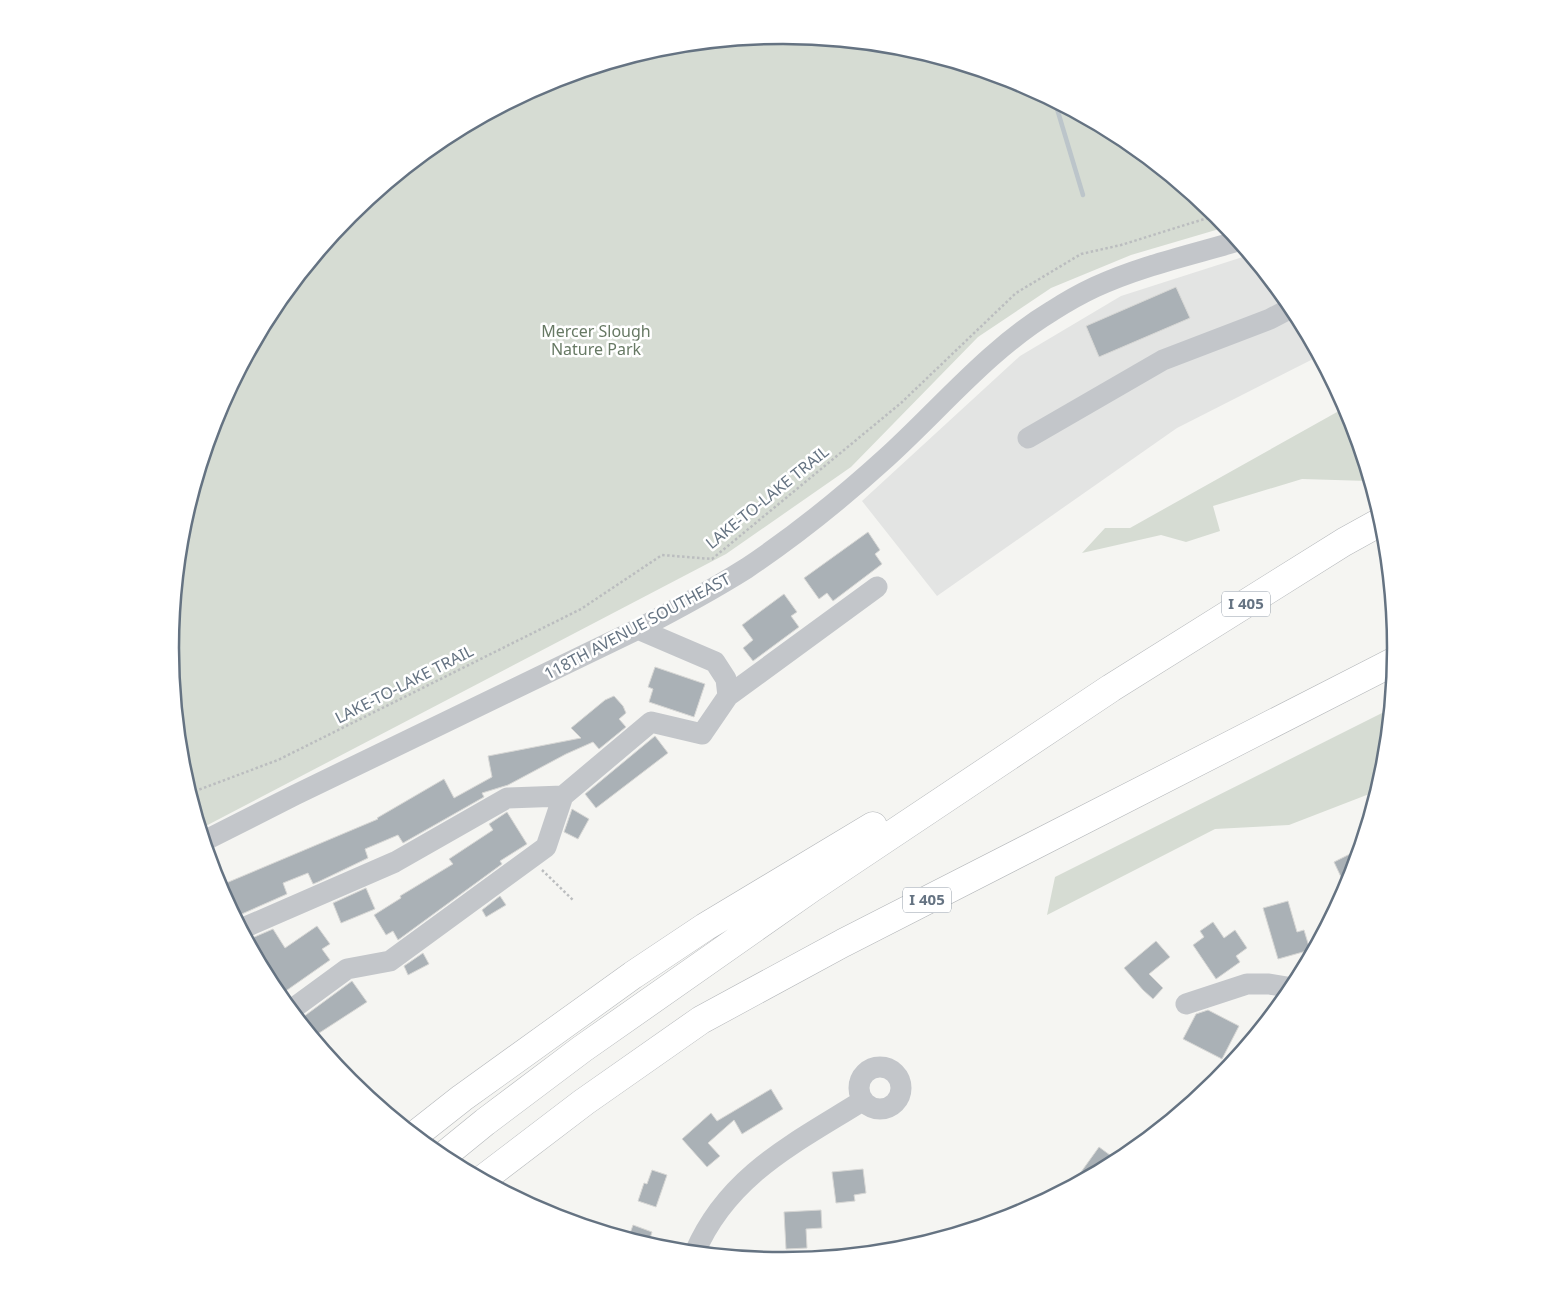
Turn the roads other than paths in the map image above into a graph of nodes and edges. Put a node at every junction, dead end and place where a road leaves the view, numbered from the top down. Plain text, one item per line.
1 (1231, 243) edge
2 (1285, 312) edge
3 (1028, 438) dead end
4 (1375, 524) edge
5 (878, 588) dead end
6 (638, 629) junction
7 (1387, 665) edge
8 (1111, 688) junction
9 (728, 696) junction
10 (563, 796) junction
11 (210, 838) edge
12 (247, 927) edge
13 (1283, 986) edge
14 (1186, 1004) dead end
15 (297, 1006) edge
16 (862, 1101) dead end
17 (421, 1131) edge
18 (449, 1151) edge
19 (488, 1175) edge
20 (699, 1246) edge

1 - 6 street, 118TH AVENUE SOUTHEAST
2 - 3 street
4 - 8 highway, I 405
5 - 9 street
6 - 9 street
6 - 11 street, 118TH AVENUE SOUTHEAST
7 - 19 highway, I 405
8 - 17 highway
8 - 18 highway, I 405
9 - 10 street
10 - 12 street
10 - 15 street
13 - 14 street
16 - 20 street

